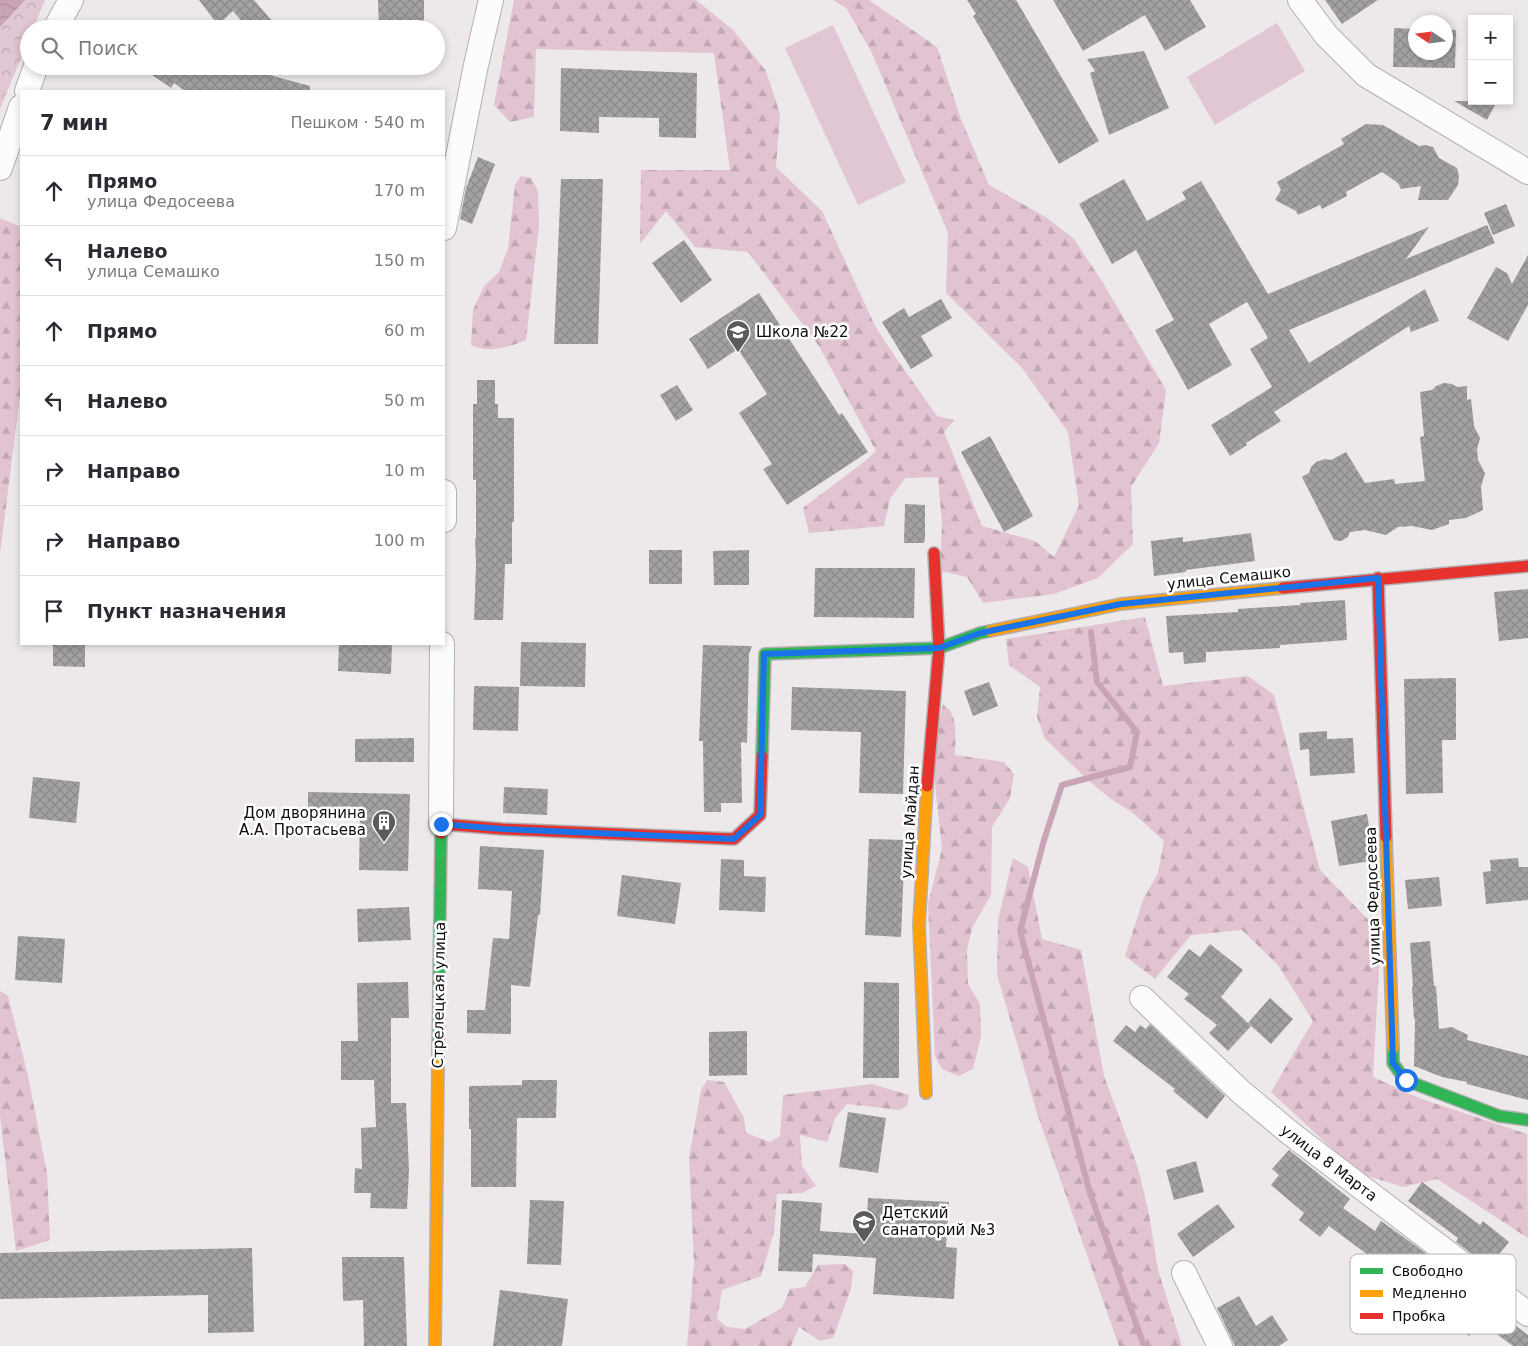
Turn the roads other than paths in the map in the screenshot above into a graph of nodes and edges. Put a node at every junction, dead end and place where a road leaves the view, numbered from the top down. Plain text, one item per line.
1 (71, 0) edge
2 (491, 0) edge
3 (1300, 0) edge
4 (60, 20) edge
5 (33, 75) edge
6 (27, 90) edge
7 (20, 110) edge
8 (0, 168) edge
9 (1528, 172) edge
10 (445, 223) edge
11 (934, 553) dead end
12 (1528, 566) edge
13 (1378, 578) junction
14 (442, 645) edge
15 (939, 648) junction
16 (441, 824) junction
17 (1142, 998) dead end
18 (926, 1093) dead end
19 (1528, 1120) edge
20 (1449, 1254) edge
21 (1184, 1273) dead end
22 (1516, 1305) edge
23 (1528, 1314) edge
24 (435, 1346) edge
25 (1220, 1346) edge

1 - 4 street
2 - 10 street
3 - 9 street
5 - 6 street
7 - 8 street
11 - 15 street, улица Майдан
12 - 13 street, улица Семашко
13 - 15 street, улица Семашко
13 - 19 street, улица Федосеева
14 - 16 street, Стрелецкая улица
15 - 16 street, улица Семашко
15 - 18 street, улица Майдан
16 - 24 street, Стрелецкая улица
17 - 20 street, улица 8 Марта
21 - 25 street
22 - 23 street, улица 8 Марта

